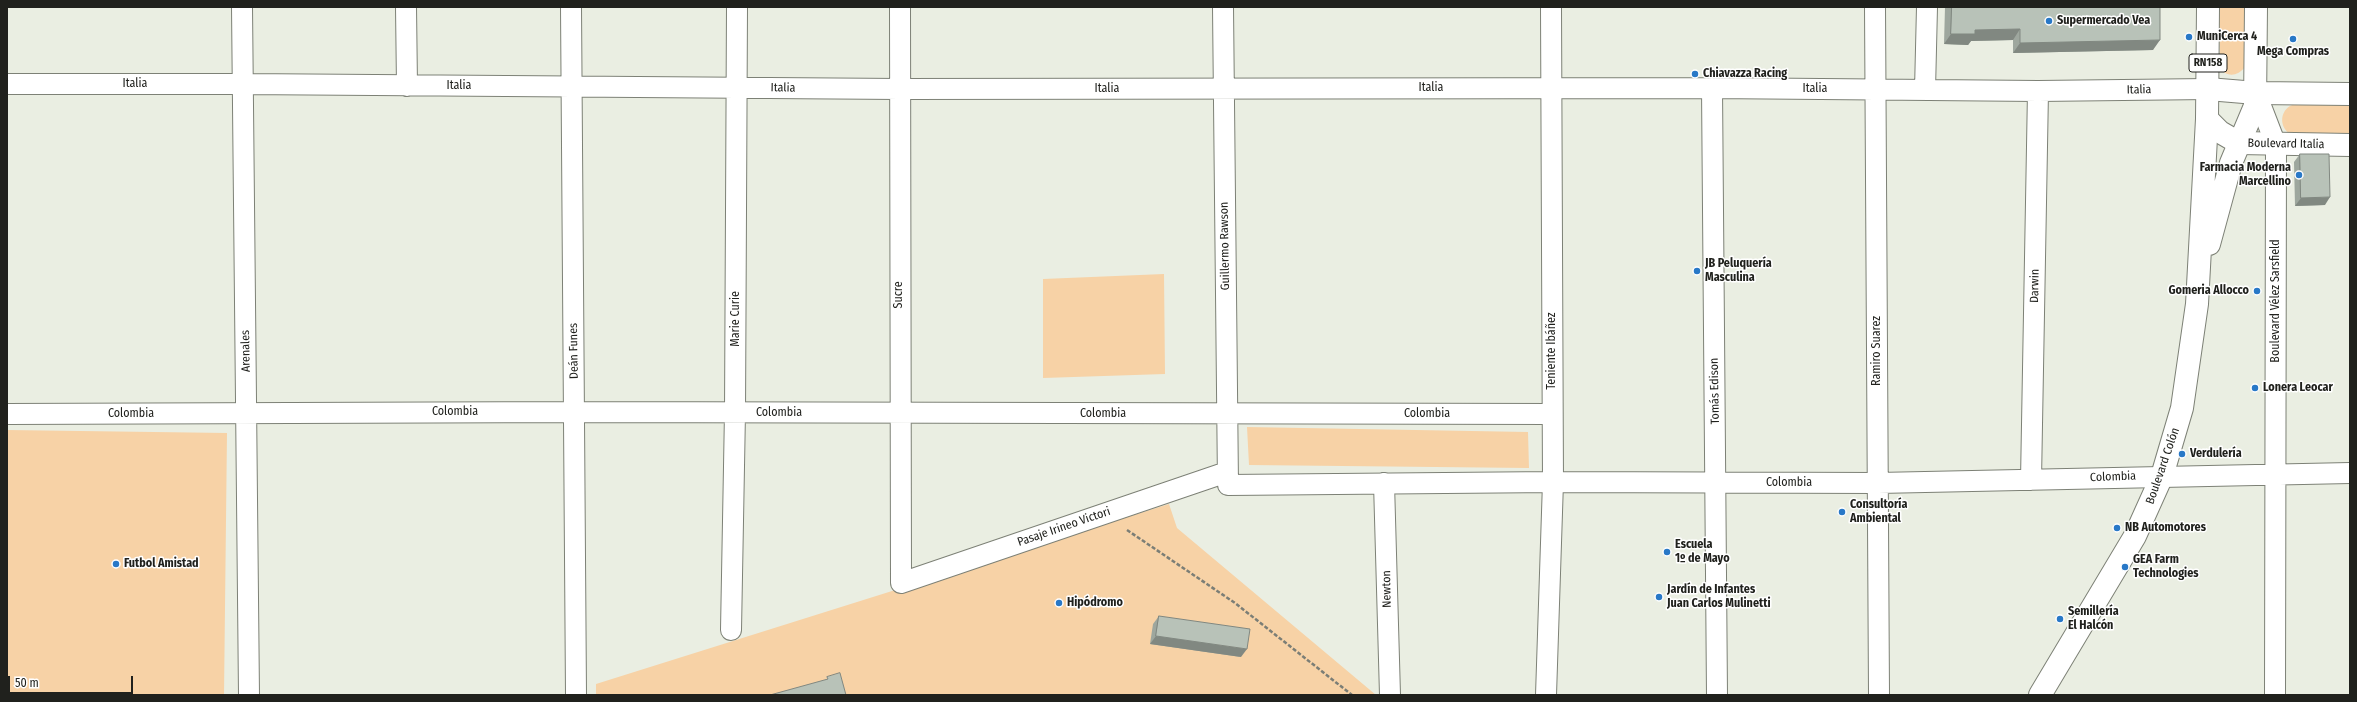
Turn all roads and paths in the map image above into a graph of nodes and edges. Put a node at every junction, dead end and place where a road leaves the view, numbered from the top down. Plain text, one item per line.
1 (242, 7) edge
2 (406, 7) edge
3 (571, 7) edge
4 (737, 7) edge
5 (900, 7) edge
6 (1223, 7) edge
7 (1551, 7) edge
8 (1874, 7) edge
9 (1927, 7) edge
10 (2208, 7) edge
11 (2256, 7) edge
12 (7, 84) edge
13 (243, 84) junction
14 (407, 86) junction
15 (571, 87) junction
16 (737, 88) junction
17 (1224, 88) junction
18 (1552, 88) junction
19 (1712, 88) junction
20 (1875, 89) junction
21 (2208, 89) junction
22 (900, 90) junction
23 (1925, 90) junction
24 (2038, 92) junction
25 (2256, 93) junction
26 (2350, 94) edge
27 (2207, 119) junction
28 (2239, 143) junction
29 (2276, 145) junction
30 (2350, 145) edge
31 (2197, 304) junction
32 (575, 412) junction
33 (735, 412) junction
34 (7, 414) edge
35 (247, 414) junction
36 (899, 414) junction
37 (1227, 414) junction
38 (1552, 414) junction
39 (2276, 473) junction
40 (2350, 473) edge
41 (2162, 476) junction
42 (1227, 478) junction
43 (2031, 480) junction
44 (1553, 482) junction
45 (1384, 483) junction
46 (1716, 483) junction
47 (1878, 483) junction
48 (1127, 530) dead end
49 (901, 583) joint
50 (731, 630) dead end
51 (249, 695) edge
52 (576, 695) edge
53 (1352, 695) edge
54 (1390, 695) edge
55 (1546, 695) edge
56 (1717, 695) edge
57 (1879, 695) edge
58 (2040, 695) edge
59 (2275, 695) edge

1 - 13 street, Arenales
2 - 14 street
3 - 15 street, Deán Funes
4 - 16 street, Marie Curie
5 - 22 street, Sucre
6 - 17 street, Guillermo Rawson
7 - 18 street, Teniente Ibáñez
8 - 20 street, Ramiro Suarez
9 - 23 street
10 - 21 main road, RN158
11 - 25 main road, Boulevard Vélez Sarsfield / RN158
12 - 13 street, Italia
13 - 14 street, Italia
13 - 35 street, Arenales
14 - 15 street, Italia
15 - 16 street, Italia
15 - 32 street, Deán Funes
16 - 22 street, Italia
16 - 33 street, Marie Curie
17 - 18 street, Italia
17 - 22 street, Italia
17 - 37 street, Guillermo Rawson
18 - 19 street, Italia
18 - 38 street, Teniente Ibáñez
19 - 20 street, Italia
19 - 46 street, Tomás Edison
20 - 23 street, Italia
20 - 47 street, Ramiro Suarez
21 - 24 street, Italia
21 - 25 main road
21 - 27 main road, RN158
22 - 36 street, Sucre
23 - 24 street, Italia
24 - 43 street, Darwin
25 - 26 main road
25 - 28 main road, Boulevard Colón / RN158
25 - 29 street, Boulevard Vélez Sarsfield
27 - 28 main road, Boulevard Italia
27 - 31 main road, Boulevard Colón / RN158
28 - 29 main road, Boulevard Italia
28 - 31 main road, Boulevard Colón / RN158
29 - 30 main road, Boulevard Italia
29 - 39 street, Boulevard Vélez Sarsfield
31 - 41 main road, Boulevard Colón / RN158
32 - 33 street, Colombia
32 - 35 street, Colombia
32 - 52 street, Deán Funes
33 - 36 street, Colombia
33 - 50 street, Marie Curie
34 - 35 street, Colombia
35 - 51 street, Arenales
36 - 37 street, Colombia
36 - 49 street, Sucre
37 - 38 street, Colombia
37 - 42 street, Guillermo Rawson
38 - 44 street, Teniente Ibáñez
39 - 40 street, Colombia
39 - 41 street, Colombia
39 - 59 street, Boulevard Vélez Sarsfield
41 - 43 street, Colombia
41 - 58 main road, Boulevard Colón / RN158
42 - 45 street, Colombia
42 - 49 street, Pasaje Irineo Victori
43 - 47 street, Colombia
44 - 45 street, Colombia
44 - 46 street, Colombia
44 - 55 street, Teniente Ibáñez
45 - 54 street, Newton
46 - 47 street, Colombia
46 - 56 street, Tomás Edison
47 - 57 street, Ramiro Suarez
48 - 53 path

